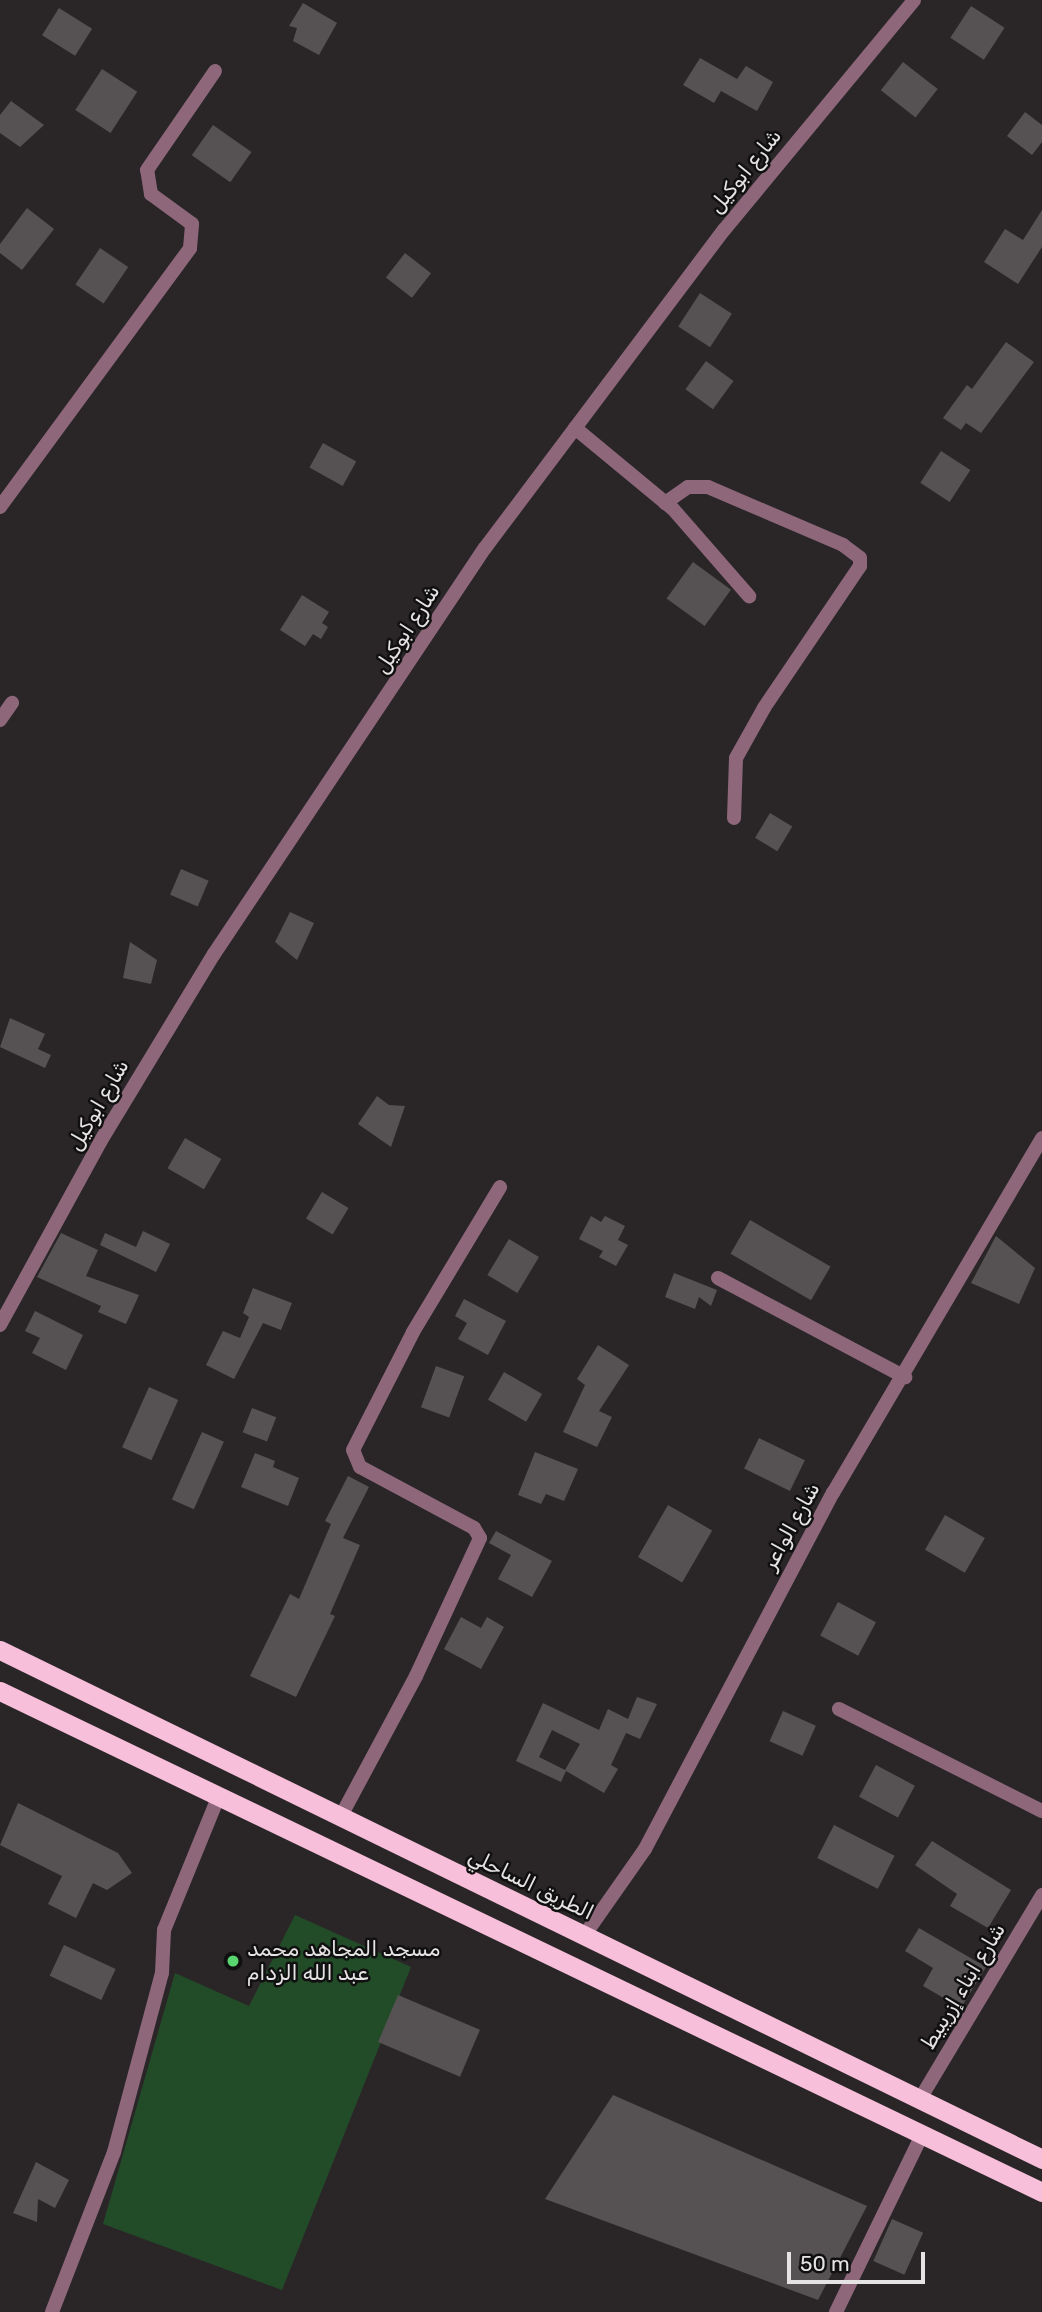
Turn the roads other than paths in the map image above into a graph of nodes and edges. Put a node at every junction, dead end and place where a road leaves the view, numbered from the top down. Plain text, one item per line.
1 (914, 0) edge
2 (215, 71) dead end
3 (575, 428) junction
4 (665, 503) junction
5 (0, 507) edge
6 (749, 596) dead end
7 (12, 703) dead end
8 (0, 720) edge
9 (734, 818) dead end
10 (1042, 1138) edge
11 (500, 1187) dead end
12 (718, 1278) dead end
13 (0, 1325) edge
14 (905, 1377) junction
15 (0, 1650) edge
16 (0, 1691) edge
17 (839, 1709) dead end
18 (218, 1798) junction
19 (1042, 1811) edge
20 (341, 1816) junction
21 (1042, 1895) edge
22 (584, 1936) junction
23 (920, 2099) junction
24 (923, 2133) junction
25 (1042, 2159) edge
26 (1042, 2192) edge
27 (52, 2312) edge
28 (836, 2312) edge

1 - 3 street, شارع ابوكيل
2 - 5 street
3 - 4 street
3 - 13 street, شارع ابوكيل
4 - 6 street
4 - 9 street
7 - 8 street
10 - 14 street, شارع الواعر
11 - 20 street
12 - 14 street
14 - 22 street, شارع الواعر
15 - 20 highway, الطريق الساحلي
16 - 18 highway
17 - 19 street
18 - 24 highway
18 - 27 street
20 - 22 highway, الطريق الساحلي
21 - 23 street, شارع ابناء إزريبيط
22 - 23 highway, الطريق الساحلي
23 - 25 highway, الطريق الساحلي
24 - 26 highway
24 - 28 street

